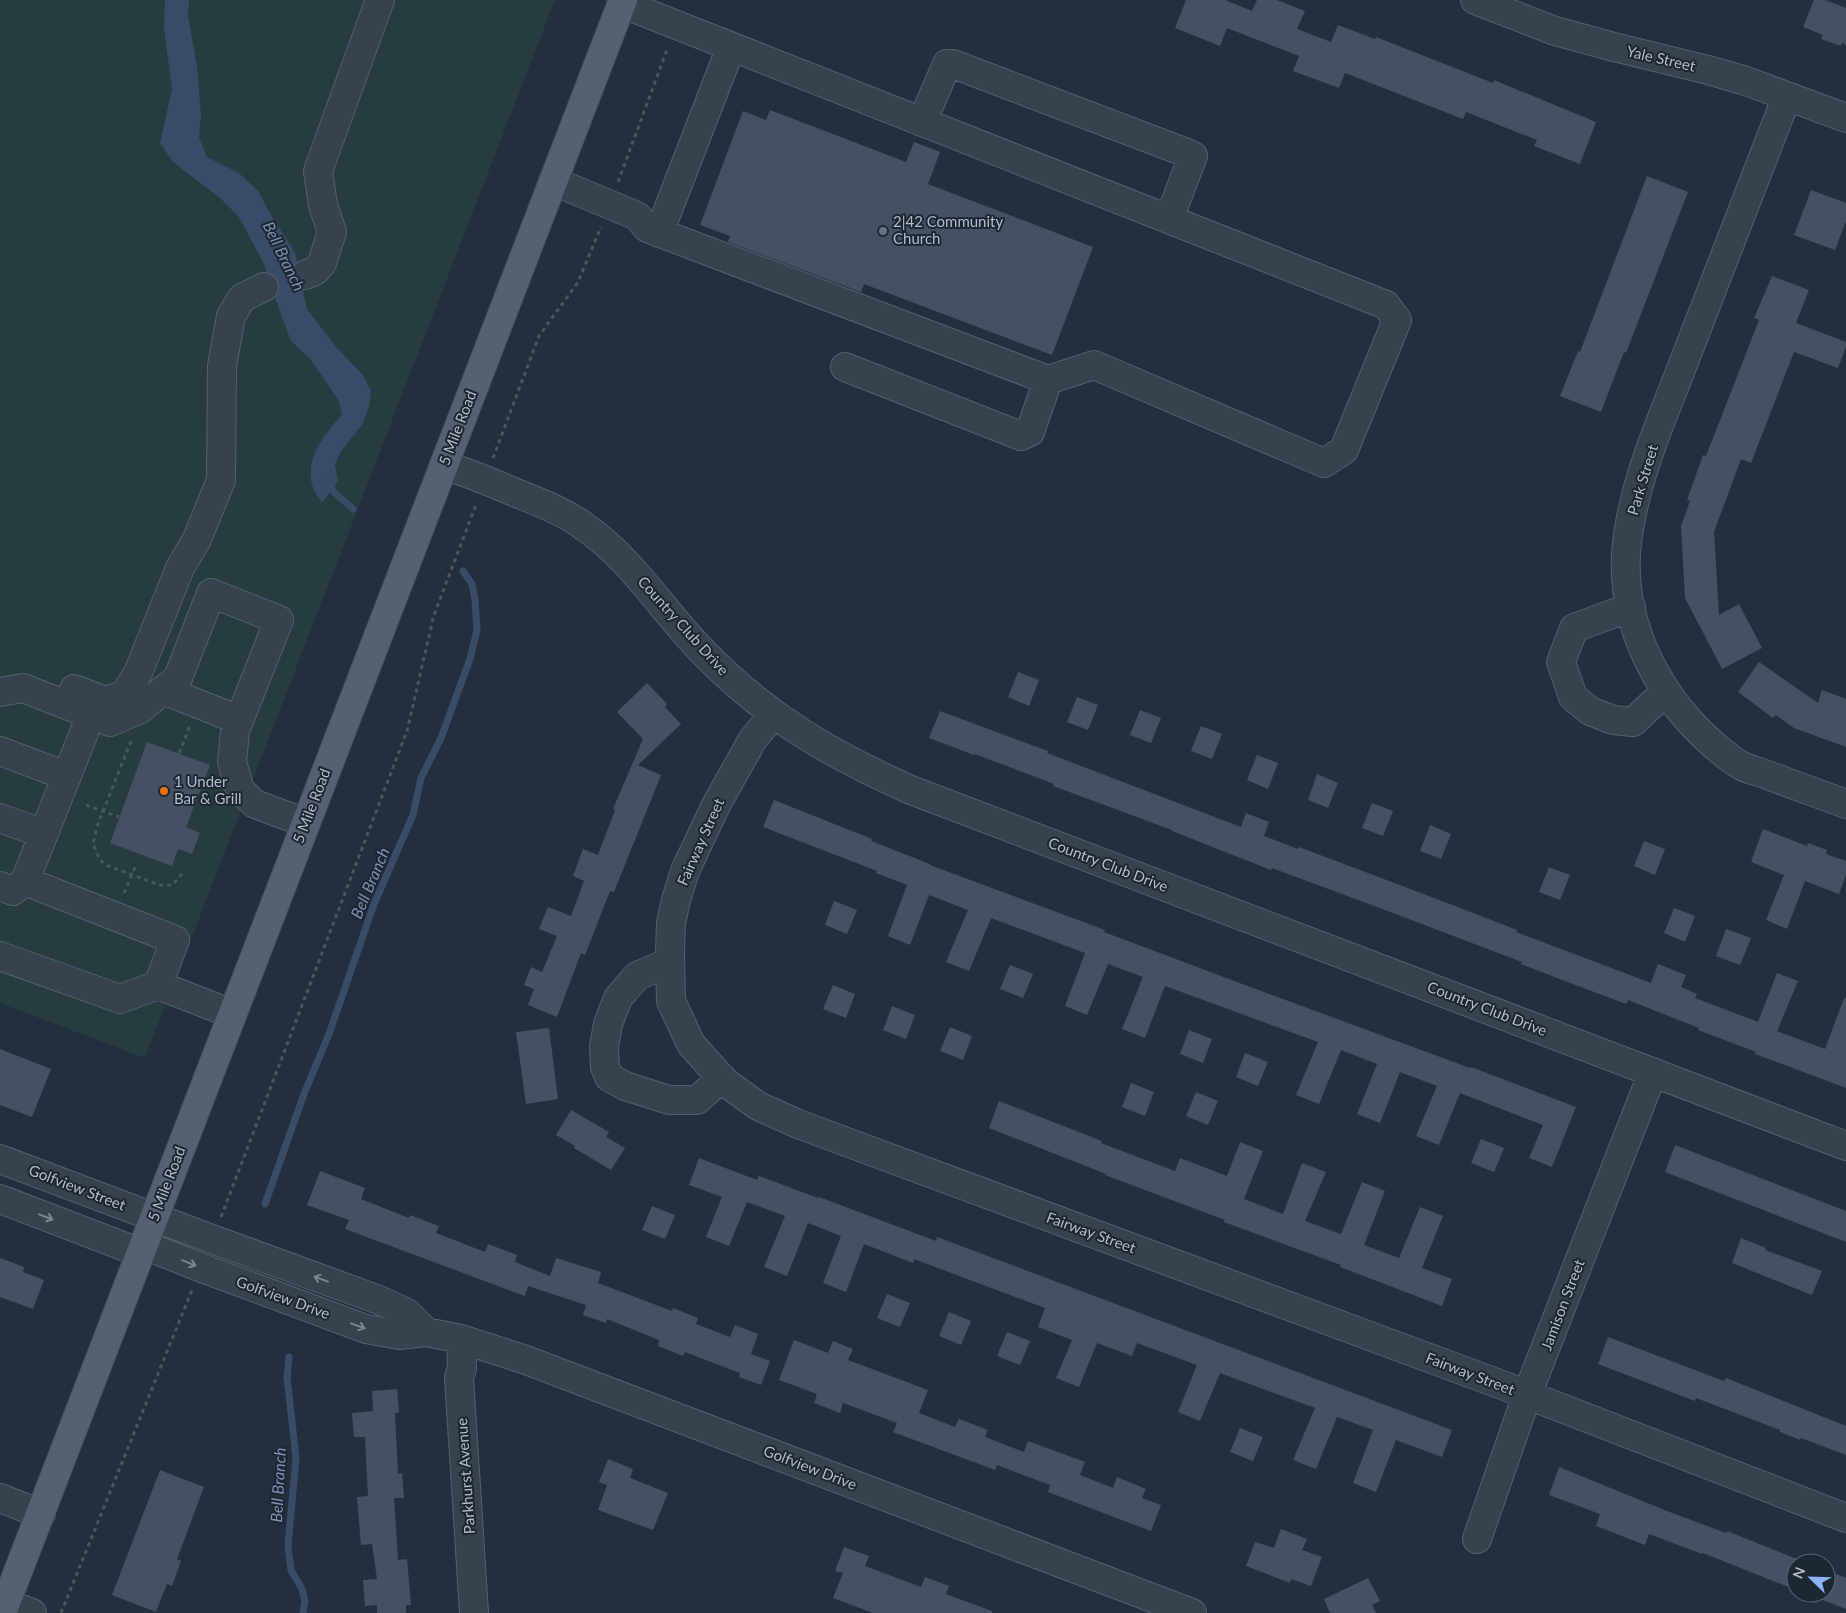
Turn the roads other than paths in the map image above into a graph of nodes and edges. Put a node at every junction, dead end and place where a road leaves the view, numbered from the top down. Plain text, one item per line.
1 (380, 0) edge
2 (1475, 0) edge
3 (622, 2) edge
4 (731, 47) junction
5 (1787, 96) junction
6 (1846, 118) edge
7 (922, 122) junction
8 (553, 181) junction
9 (1169, 219) junction
10 (660, 233) junction
11 (305, 275) dead end
12 (264, 287) dead end
13 (845, 367) dead end
14 (1048, 380) junction
15 (444, 464) junction
16 (1631, 607) junction
17 (0, 675) edge
18 (163, 690) junction
19 (1666, 691) junction
20 (0, 692) edge
21 (91, 715) junction
22 (773, 715) junction
23 (240, 720) junction
24 (0, 751) edge
25 (66, 776) junction
26 (1846, 804) edge
27 (0, 818) edge
28 (306, 823) junction
29 (44, 834) junction
30 (13, 883) edge
31 (0, 956) edge
32 (670, 962) junction
33 (158, 986) junction
34 (232, 1014) junction
35 (1653, 1072) junction
36 (722, 1078) junction
37 (1846, 1146) edge
38 (0, 1159) edge
39 (0, 1199) edge
40 (154, 1218) junction
41 (142, 1249) junction
42 (426, 1332) junction
43 (460, 1339) junction
44 (1527, 1395) junction
45 (0, 1498) edge
46 (41, 1514) junction
47 (1846, 1518) edge
48 (1477, 1539) dead end
49 (3, 1606) edge
50 (32, 1613) edge
51 (474, 1613) edge
52 (1192, 1613) edge

1 - 11 street
2 - 5 street, Yale Street
3 - 4 street
3 - 8 main road, 5 Mile Road
4 - 7 street
4 - 10 street
5 - 6 street, Yale Street
5 - 16 street, Park Street
7 - 9 street
7 - 9 street
8 - 10 street
8 - 15 main road, 5 Mile Road
9 - 14 street
10 - 14 street
12 - 17 street
13 - 14 street
15 - 22 street, Country Club Drive
15 - 28 main road, 5 Mile Road
16 - 19 street, Park Street
16 - 19 street
18 - 21 street
18 - 23 street
18 - 23 street
19 - 26 street, Park Street
20 - 21 street
21 - 25 street
22 - 32 street, Fairway Street
22 - 35 street, Country Club Drive
23 - 28 street
24 - 25 street
25 - 29 street
27 - 29 street
28 - 34 main road, 5 Mile Road
29 - 30 street
30 - 33 street
31 - 33 street
32 - 36 street, Fairway Street
32 - 36 street
33 - 34 street
34 - 40 main road, 5 Mile Road
35 - 37 street, Country Club Drive
35 - 44 street, Jamison Street
36 - 44 street, Fairway Street
38 - 40 street, Golfview Street
39 -> 41 street, Golfview Drive
40 - 41 main road, 5 Mile Road
42 -> 40 street, Golfview Drive
41 -> 42 street, Golfview Drive
41 - 46 main road, 5 Mile Road
42 - 43 street, Golfview Drive
43 - 51 street, Parkhurst Avenue
43 - 52 street, Golfview Drive
44 - 47 street, Fairway Street
44 - 48 street, Jamison Street
45 - 46 street
46 - 49 main road, 5 Mile Road
49 - 50 street

